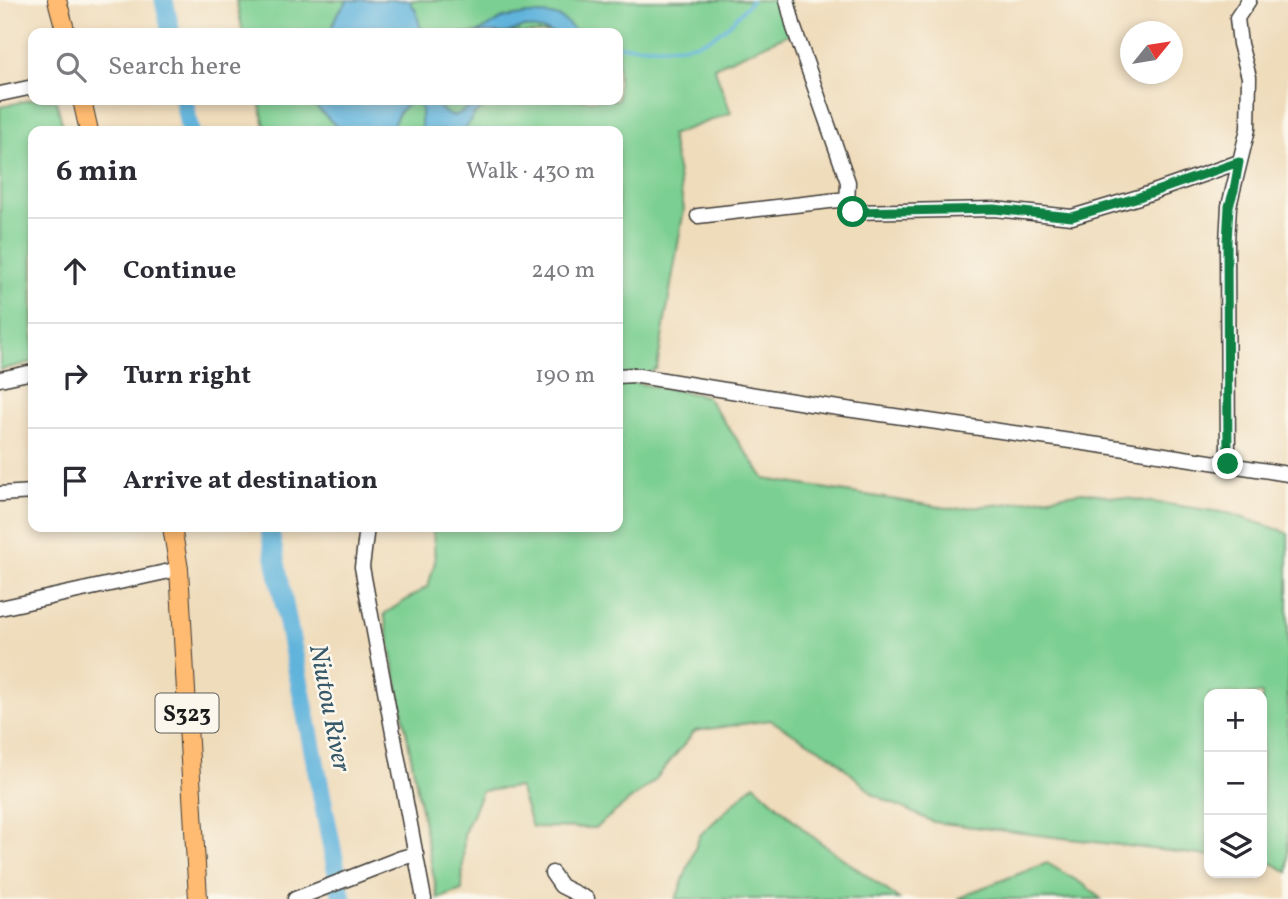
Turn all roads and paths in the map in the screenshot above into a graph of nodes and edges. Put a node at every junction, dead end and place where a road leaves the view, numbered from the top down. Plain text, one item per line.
1 (57, 0) edge
2 (787, 0) edge
3 (1249, 0) edge
4 (65, 28) edge
5 (28, 87) edge
6 (0, 94) edge
7 (83, 105) edge
8 (88, 126) edge
9 (1239, 162) junction
10 (847, 199) junction
11 (698, 216) dead end
12 (28, 373) edge
13 (623, 375) edge
14 (0, 379) edge
15 (1228, 464) junction
16 (1288, 474) edge
17 (28, 492) edge
18 (0, 494) edge
19 (173, 532) edge
20 (367, 532) edge
21 (179, 569) junction
22 (0, 608) edge
23 (408, 856) junction
24 (552, 873) dead end
25 (298, 898) edge
26 (198, 899) edge
27 (424, 899) edge
28 (587, 899) edge

1 - 4 main road
2 - 10 street
3 - 9 street
5 - 6 street
7 - 8 main road
9 - 10 street
9 - 15 street
10 - 11 street
12 - 14 street
13 - 15 street
15 - 16 street
17 - 18 street
19 - 21 main road, S323
20 - 23 street
21 - 22 street
21 - 26 main road, S323
23 - 25 street
23 - 27 street
24 - 28 street

